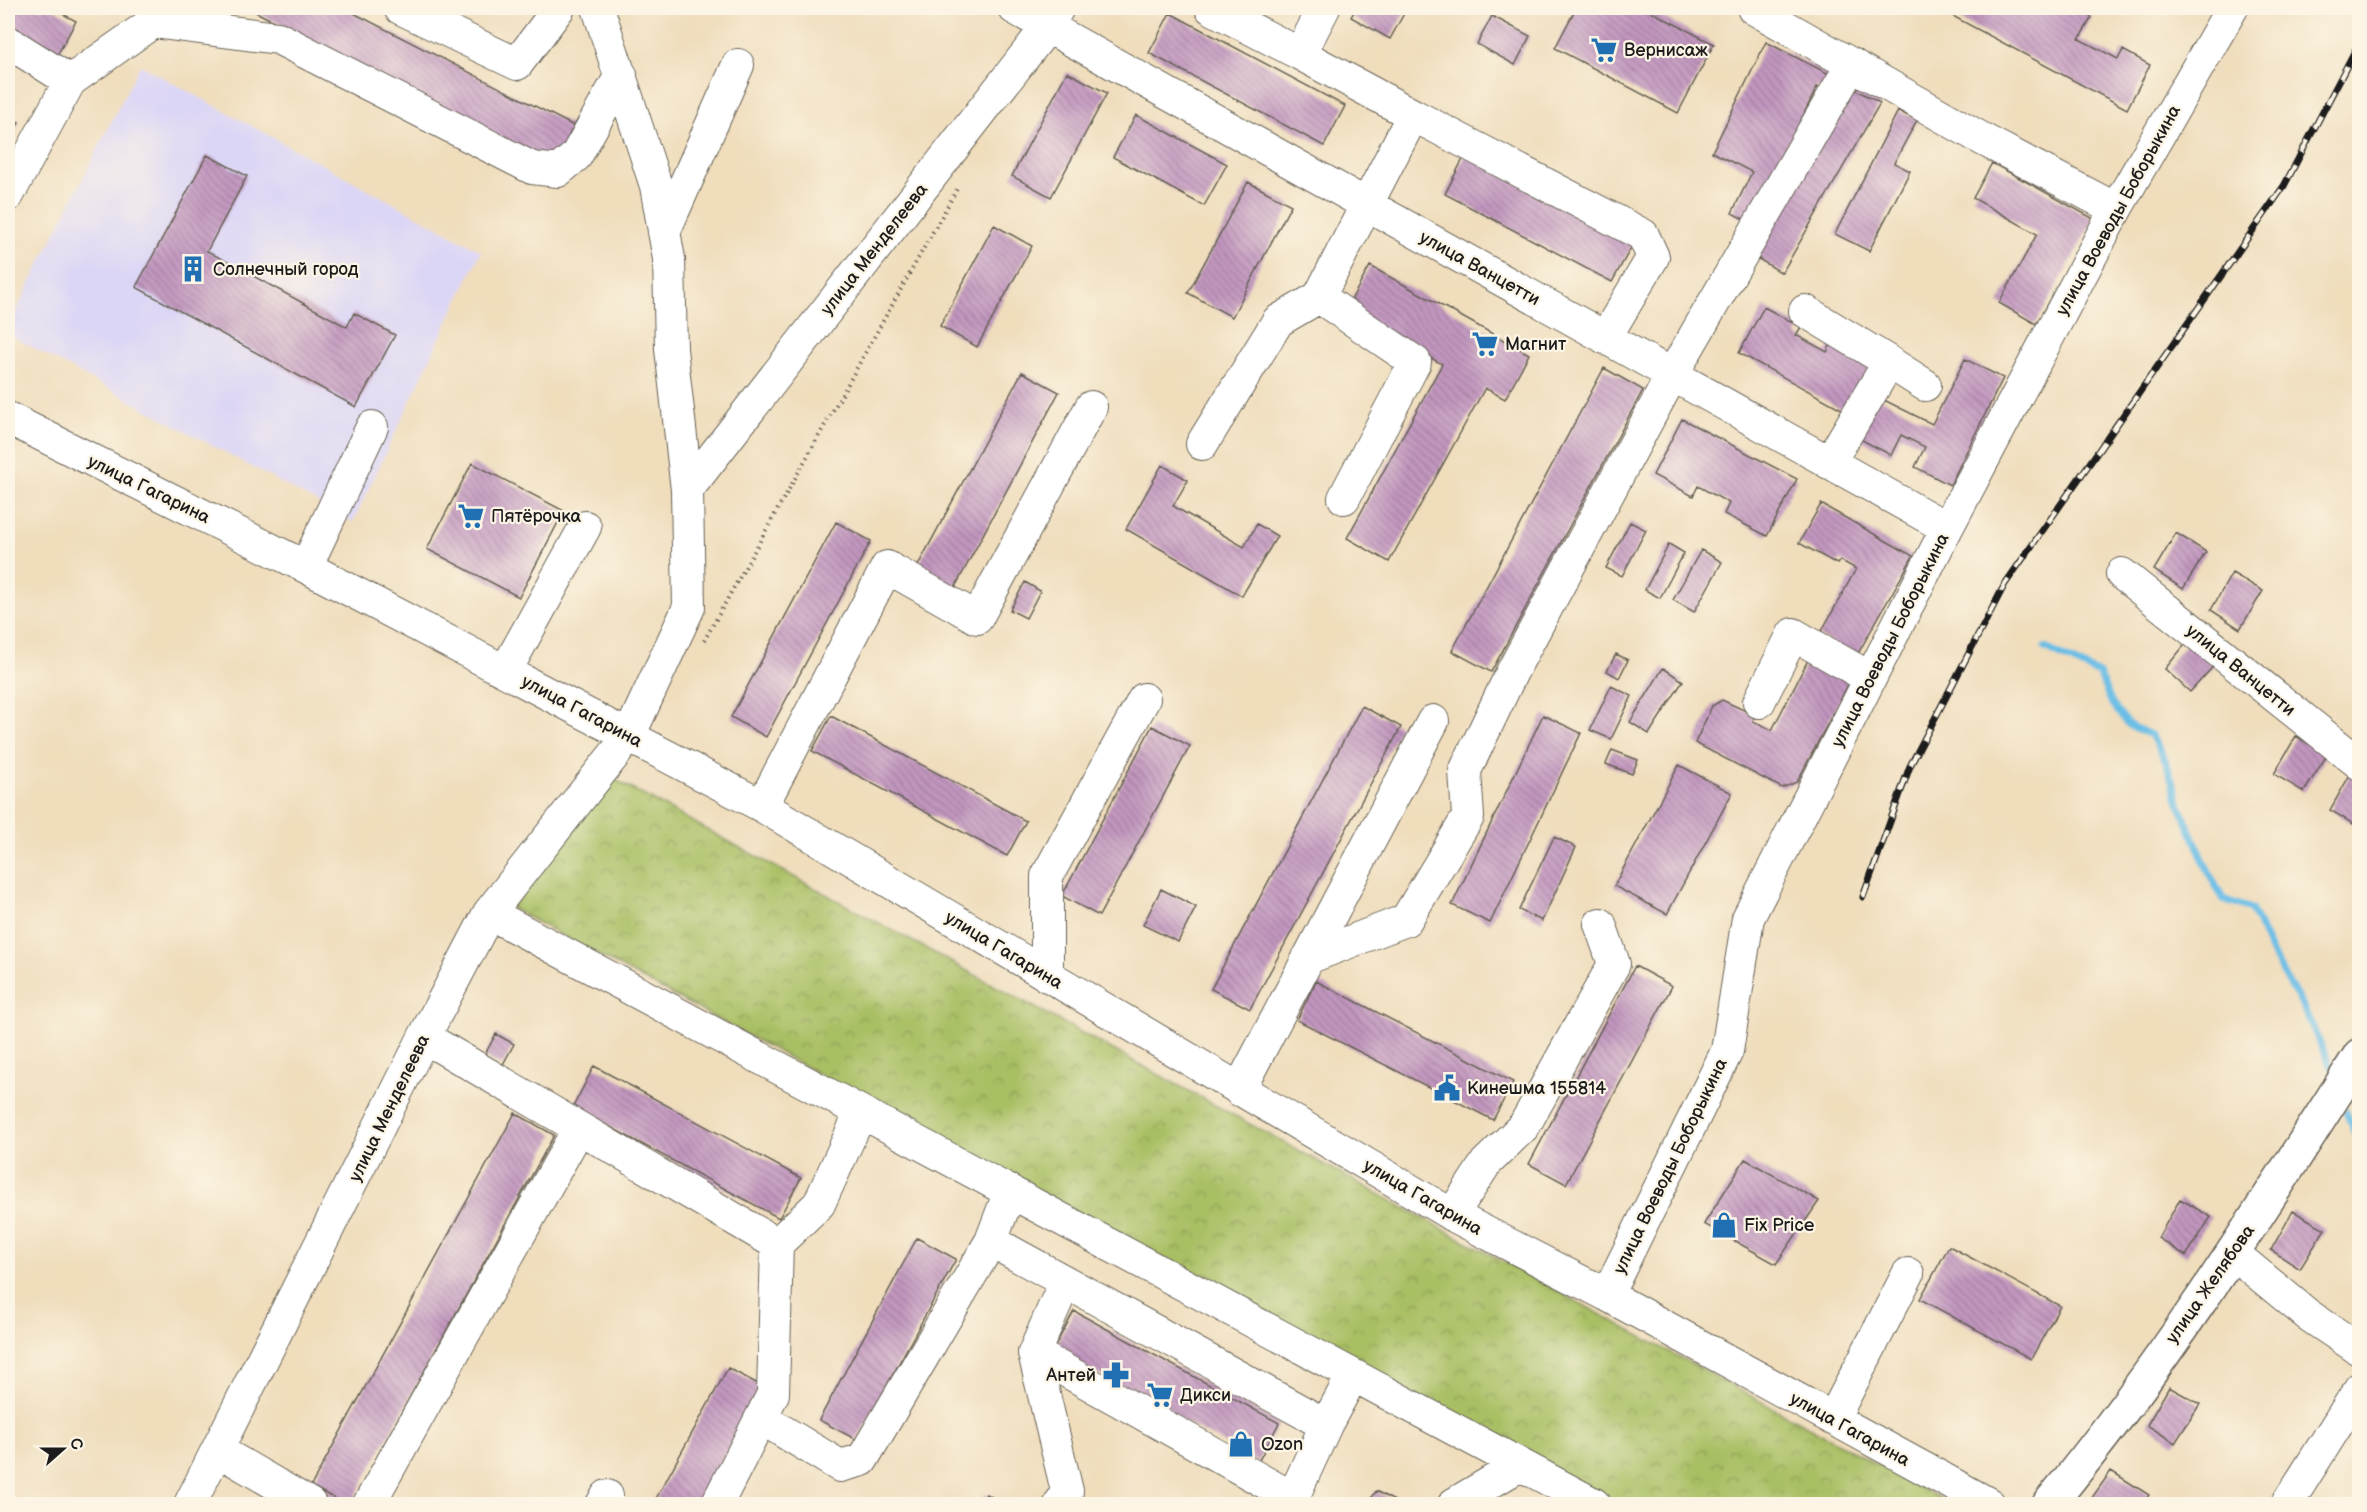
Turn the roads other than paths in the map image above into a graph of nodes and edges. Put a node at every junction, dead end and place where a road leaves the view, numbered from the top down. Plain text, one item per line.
1 (400, 8) edge
2 (559, 8) edge
3 (598, 8) edge
4 (1014, 8) edge
5 (1211, 8) edge
6 (1324, 8) edge
7 (1753, 8) edge
8 (2232, 8) edge
9 (1053, 17) edge
10 (8, 42) edge
11 (1300, 54) junction
12 (1852, 64) junction
13 (738, 65) dead end
14 (621, 75) junction
15 (70, 81) junction
16 (1413, 115) junction
17 (8, 195) edge
18 (1368, 205) junction
19 (2116, 209) junction
20 (664, 232) junction
21 (1319, 297) junction
22 (1804, 311) dead end
23 (1605, 338) junction
24 (1889, 362) junction
25 (1672, 375) junction
26 (1925, 385) dead end
27 (1091, 407) dead end
28 (8, 418) edge
29 (372, 427) dead end
30 (1202, 444) dead end
31 (1829, 463) junction
32 (687, 490) junction
33 (1344, 498) dead end
34 (585, 527) dead end
35 (1947, 528) junction
36 (306, 567) junction
37 (2122, 574) dead end
38 (506, 670) junction
39 (1870, 678) junction
40 (1144, 699) dead end
41 (1759, 702) dead end
42 (1433, 721) dead end
43 (629, 736) junction
44 (2360, 764) edge
45 (762, 806) junction
46 (489, 913) junction
47 (1600, 924) dead end
48 (1308, 958) junction
49 (1047, 976) junction
50 (424, 1038) junction
51 (2360, 1055) edge
52 (1239, 1090) junction
53 (861, 1112) junction
54 (579, 1128) junction
55 (1010, 1191) junction
56 (1452, 1215) junction
57 (991, 1241) junction
58 (777, 1244) junction
59 (2234, 1254) junction
60 (1908, 1274) dead end
61 (1065, 1282) junction
62 (1607, 1295) junction
63 (2360, 1350) edge
64 (1034, 1353) junction
65 (1353, 1375) junction
66 (2360, 1388) edge
67 (760, 1418) junction
68 (1833, 1419) junction
69 (1326, 1425) junction
70 (219, 1451) junction
71 (1520, 1465) junction
72 (1292, 1501) edge
73 (190, 1504) edge
74 (310, 1504) edge
75 (369, 1504) edge
76 (717, 1504) edge
77 (1060, 1504) edge
78 (1455, 1504) edge
79 (1594, 1504) edge
80 (1989, 1504) edge
81 (2049, 1504) edge
82 (2287, 1504) edge

1 - 2 street
3 - 14 street, улица Менделеева
4 - 9 street, улица Ванцетти
5 - 11 street
6 - 11 street
7 - 12 street
8 - 19 street, улица Воеводы Боборыкина
9 - 18 street, улица Ванцетти
9 - 32 street, улица Менделеева
10 - 15 street
11 - 16 street
12 - 19 street
12 - 25 street
13 - 20 street
14 - 15 street
14 - 20 street, улица Менделеева
15 - 17 street
16 - 18 street
16 - 23 street
18 - 21 street
18 - 23 street, улица Ванцетти
19 - 35 street, улица Воеводы Боборыкина
20 - 32 street, улица Менделеева
21 - 30 street
21 - 33 street
22 - 24 street
23 - 25 street, улица Ванцетти
24 - 26 street
24 - 31 street
25 - 31 street, улица Ванцетти
25 - 48 street
27 - 45 street
28 - 36 street, улица Гагарина
29 - 36 street
31 - 35 street, улица Ванцетти
32 - 43 street, улица Менделеева
34 - 38 street
35 - 39 street, улица Воеводы Боборыкина
36 - 38 street, улица Гагарина
37 - 44 street, улица Ванцетти
38 - 43 street, улица Гагарина
39 - 41 street
39 - 62 street, улица Воеводы Боборыкина
40 - 49 street
42 - 48 street
43 - 45 street, улица Гагарина
43 - 46 street, улица Менделеева
45 - 49 street, улица Гагарина
46 - 50 street, улица Менделеева
46 - 53 street
47 - 56 street
48 - 52 street
49 - 52 street, улица Гагарина
50 - 54 street
50 - 70 street, улица Менделеева
51 - 59 main road, улица Желябова
52 - 56 street, улица Гагарина
53 - 55 street
53 - 58 street
54 - 58 street
54 - 75 street
55 - 57 street
55 - 65 street
56 - 62 street, улица Гагарина
57 - 61 street
57 - 67 street
58 - 67 street
59 - 63 street
59 - 81 main road, улица Желябова
60 - 68 street
61 - 64 street
61 - 69 street
62 - 68 street, улица Гагарина
64 - 72 street
64 - 77 street
65 - 69 street
65 - 71 street
66 - 82 street
67 - 76 street
68 - 80 street, улица Гагарина
69 - 72 street
70 - 73 street, улица Менделеева
70 - 74 street
71 - 78 street
71 - 79 street

